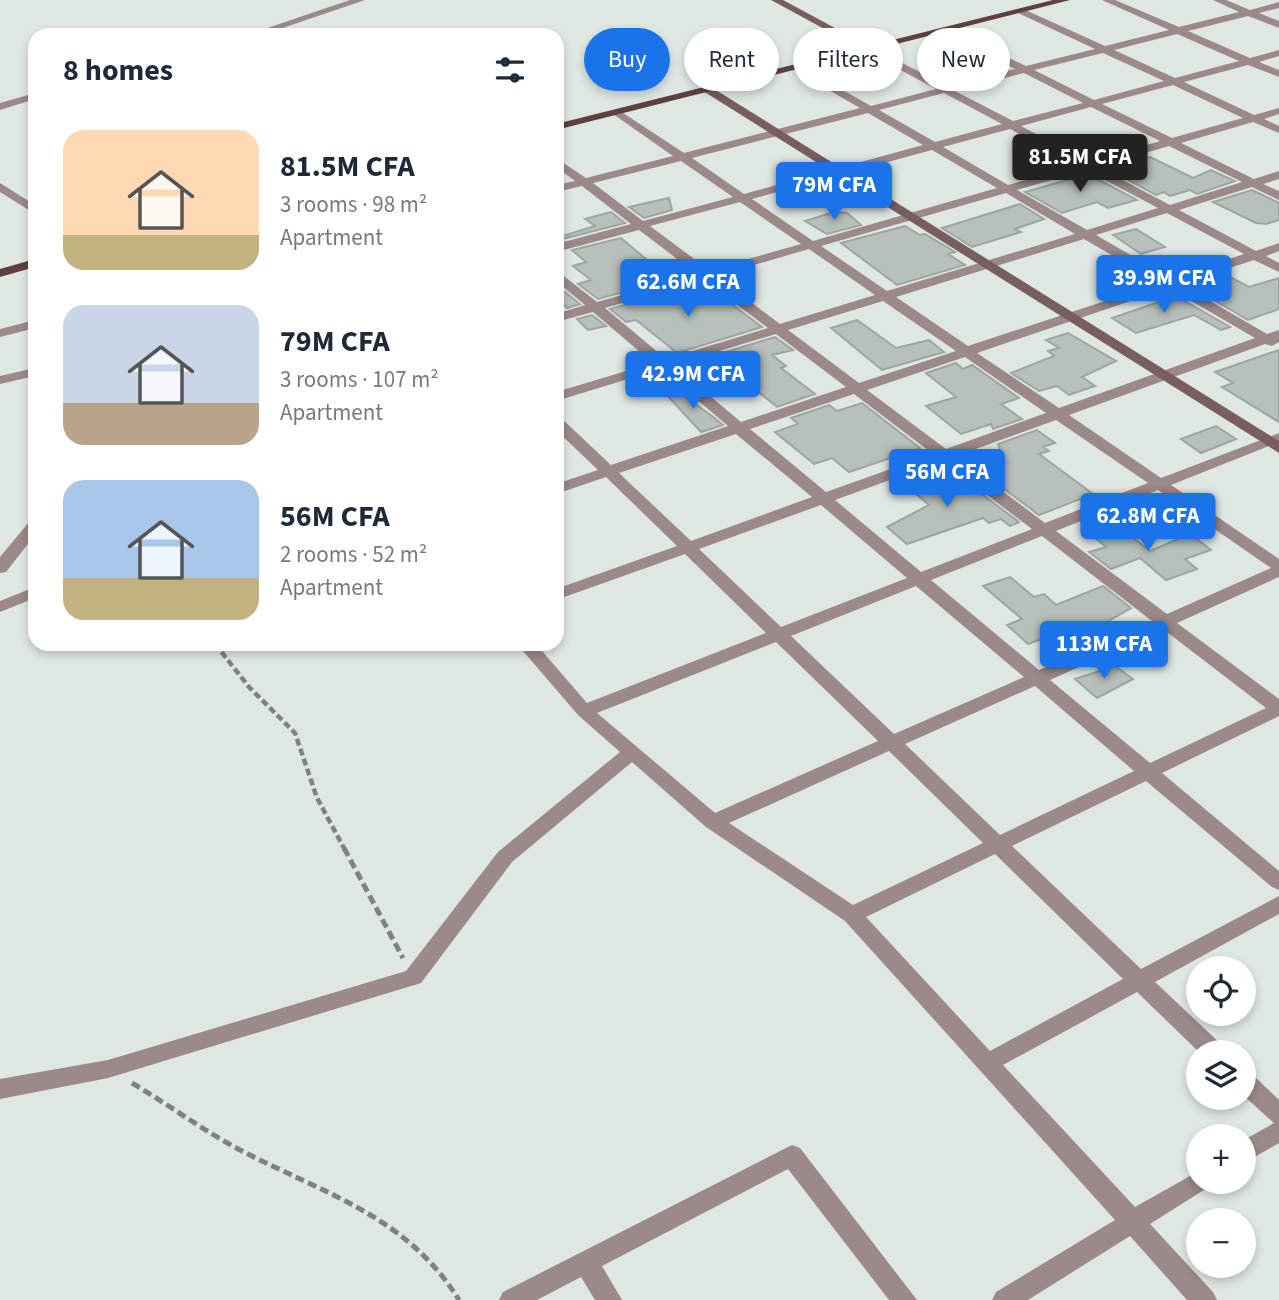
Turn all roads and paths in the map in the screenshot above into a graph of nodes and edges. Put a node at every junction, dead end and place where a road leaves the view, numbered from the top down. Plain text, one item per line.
1 (360, 0) edge
2 (776, 0) edge
3 (1065, 0) edge
4 (1107, 0) edge
5 (1218, 0) edge
6 (1279, 5) edge
7 (1021, 11) junction
8 (1249, 13) junction
9 (1279, 25) edge
10 (274, 28) edge
11 (829, 28) edge
12 (953, 28) edge
13 (1179, 31) junction
14 (1105, 50) junction
15 (1279, 53) edge
16 (1249, 61) junction
17 (1010, 62) edge
18 (1026, 70) junction
19 (1010, 74) edge
20 (1279, 74) edge
21 (1174, 82) junction
22 (698, 91) edge
23 (709, 91) edge
24 (837, 91) edge
25 (942, 91) edge
26 (948, 91) edge
27 (28, 98) edge
28 (1094, 103) junction
29 (0, 107) edge
30 (869, 110) junction
31 (1279, 111) edge
32 (617, 112) junction
33 (1253, 118) junction
34 (564, 125) edge
35 (1012, 125) junction
36 (1279, 130) edge
37 (776, 133) junction
38 (1171, 142) junction
39 (933, 146) junction
40 (683, 157) junction
41 (1088, 166) junction
42 (564, 167) edge
43 (838, 172) junction
44 (1279, 175) edge
45 (585, 182) junction
46 (1253, 183) junction
47 (0, 187) edge
48 (564, 187) edge
49 (1006, 189) junction
50 (28, 196) edge
51 (1279, 196) edge
52 (742, 197) junction
53 (19, 199) junction
54 (28, 205) edge
55 (1168, 208) junction
56 (910, 217) junction
57 (641, 225) junction
58 (1085, 234) junction
59 (564, 245) edge
60 (811, 245) junction
61 (1279, 247) edge
62 (1255, 255) junction
63 (28, 265) edge
64 (986, 265) junction
65 (1279, 268) edge
66 (0, 272) edge
67 (707, 275) junction
68 (564, 281) edge
69 (1170, 283) junction
70 (886, 296) junction
71 (596, 307) junction
72 (564, 316) edge
73 (1070, 317) junction
74 (28, 326) edge
75 (778, 328) junction
76 (0, 333) edge
77 (1275, 339) edge
78 (967, 351) junction
79 (664, 364) junction
80 (28, 374) edge
81 (1163, 376) junction
82 (0, 380) edge
83 (857, 388) junction
84 (564, 395) edge
85 (1058, 414) junction
86 (740, 428) junction
87 (564, 429) edge
88 (1275, 442) edge
89 (945, 454) junction
90 (609, 471) junction
91 (1160, 484) junction
92 (564, 486) edge
93 (823, 498) junction
94 (1044, 530) junction
95 (28, 534) edge
96 (688, 547) junction
97 (0, 568) edge
98 (1279, 568) edge
99 (919, 579) junction
100 (564, 592) edge
101 (28, 595) edge
102 (0, 607) edge
103 (1165, 621) junction
104 (779, 635) junction
105 (221, 651) edge
106 (532, 651) edge
107 (1037, 678) junction
108 (1279, 709) edge
109 (584, 711) junction
110 (892, 743) junction
111 (632, 752) junction
112 (1149, 772) junction
113 (713, 822) junction
114 (998, 845) junction
115 (1279, 882) edge
116 (1279, 905) edge
117 (852, 915) junction
118 (413, 978) junction
119 (1139, 980) junction
120 (1202, 1040) edge
121 (987, 1063) junction
122 (108, 1069) junction
123 (0, 1088) edge
124 (1256, 1093) edge
125 (1279, 1115) edge
126 (1279, 1131) edge
127 (1256, 1145) edge
128 (1186, 1189) edge
129 (1132, 1222) junction
130 (585, 1262) junction
131 (459, 1300) edge
132 (512, 1300) edge
133 (609, 1300) edge
134 (904, 1300) edge
135 (1005, 1300) edge
136 (1204, 1300) edge

1 - 10 street
2 - 11 street
3 - 7 main road
4 - 13 street
5 - 8 street
6 - 8 street
7 - 12 main road
7 - 14 street
8 - 9 street
8 - 13 street
13 - 14 street
13 - 16 street
14 - 18 street
14 - 21 street
15 - 16 street
16 - 20 street
16 - 21 street
17 - 18 street
18 - 19 street
18 - 28 street
21 - 28 street
21 - 33 street
22 - 32 main road
23 - 37 street
24 - 30 street
25 - 30 street
26 - 35 street
27 - 29 street
28 - 35 street
28 - 38 street
30 - 37 street
30 - 39 street
31 - 33 street
32 - 34 main road
32 - 40 street
33 - 36 street
33 - 38 street
35 - 39 street
35 - 41 street
37 - 40 street
37 - 43 street
38 - 41 street
38 - 46 street
39 - 43 street
39 - 49 street
40 - 45 street
40 - 52 street
41 - 49 street
41 - 55 street
42 - 45 street
43 - 52 street
43 - 56 street
44 - 46 street
45 - 48 street
45 - 57 street
46 - 51 street
46 - 55 street
47 - 53 street
49 - 56 street
49 - 58 street
50 - 53 street
52 - 57 street
52 - 60 street
53 - 54 street
55 - 58 street
55 - 62 street
56 - 60 street
56 - 64 street
57 - 59 street
57 - 67 street
58 - 64 street
58 - 69 street
60 - 67 street
60 - 70 street
61 - 62 street
62 - 65 street
62 - 69 street
63 - 66 main road
64 - 70 street
64 - 73 street
67 - 71 street
67 - 75 street
68 - 71 street
69 - 73 street
69 - 77 street
70 - 75 street
70 - 78 street
71 - 72 street
71 - 79 street
73 - 78 street
73 - 81 street
74 - 76 street
75 - 79 street
75 - 83 street
77 - 81 street
78 - 83 street
78 - 85 street
79 - 84 street
79 - 86 street
80 - 82 street
81 - 85 street
81 - 88 street
83 - 86 street
83 - 89 street
85 - 89 street
85 - 91 street
86 - 90 street
86 - 93 street
87 - 90 street
88 - 91 street
89 - 93 street
89 - 94 street
90 - 92 street
90 - 96 street
91 - 94 street
91 - 98 street
93 - 96 street
93 - 99 street
94 - 99 street
94 - 103 street
95 - 97 street
96 - 100 street
96 - 104 street
98 - 103 street
99 - 104 street
99 - 107 street
101 - 102 street
103 - 107 street
103 - 108 street
104 - 109 street
104 - 110 street
105 - 118 path
106 - 109 street
107 - 110 street
107 - 112 street
108 - 112 street
109 - 111 street
110 - 113 street
110 - 114 street
111 - 113 street
111 - 118 street
112 - 114 street
112 - 115 street
113 - 117 street
114 - 117 street
114 - 119 street
116 - 119 street
117 - 121 street
118 - 122 street
119 - 120 street
119 - 121 street
121 - 129 street
122 - 123 street
122 - 131 path
124 - 125 street
126 - 127 street
128 - 129 street
129 - 135 street
129 - 136 street
130 - 132 street
130 - 133 street
130 - 134 street

